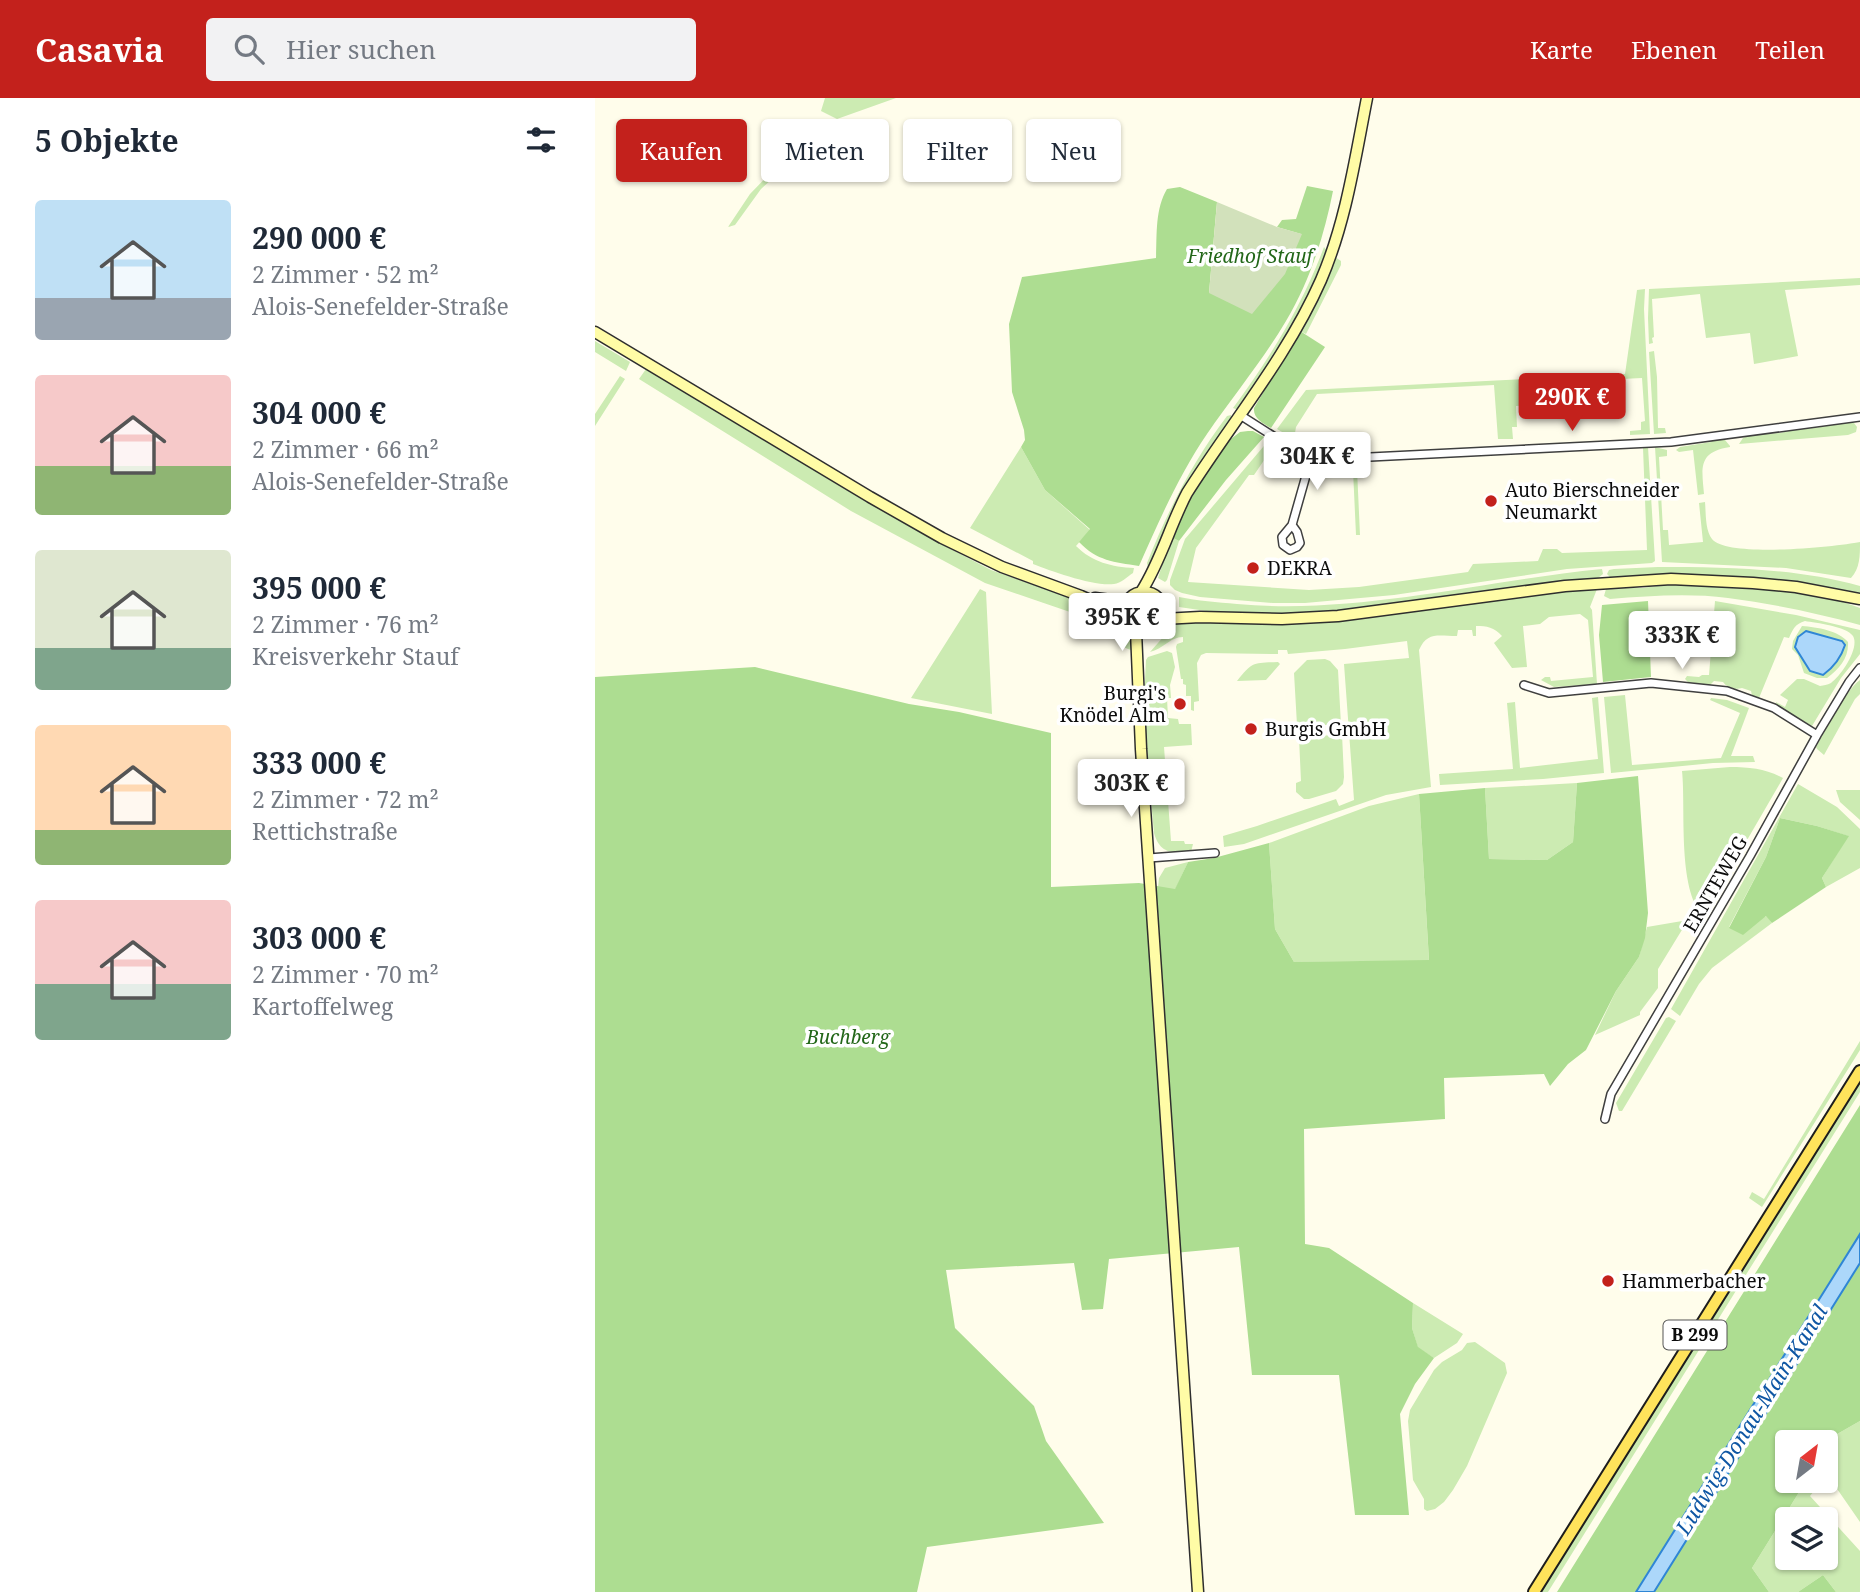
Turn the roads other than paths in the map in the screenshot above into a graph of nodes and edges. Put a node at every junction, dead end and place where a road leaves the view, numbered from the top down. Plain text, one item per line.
1 (1367, 98) edge
2 (595, 332) edge
3 (1240, 415) junction
4 (1860, 417) edge
5 (1311, 458) junction
6 (1292, 525) dead end
7 (1157, 563) junction
8 (1142, 592) junction
9 (1155, 595) junction
10 (1081, 596) junction
11 (1857, 600) edge
12 (1126, 602) junction
13 (1163, 606) junction
14 (1124, 615) junction
15 (1200, 617) junction
16 (1163, 619) junction
17 (1136, 631) junction
18 (1147, 632) junction
19 (1860, 668) edge
20 (1139, 673) junction
21 (1524, 685) dead end
22 (1817, 735) junction
23 (1215, 853) dead end
24 (1149, 858) junction
25 (1860, 1071) edge
26 (1605, 1119) dead end
27 (1198, 1592) edge
28 (1534, 1592) edge

1 - 3 street
2 - 10 street
3 - 5 street
3 - 7 street
4 - 5 street
5 - 6 street
7 - 8 street
7 - 9 street
8 - 9 street
8 - 12 street
9 - 13 street
10 - 12 street
10 - 14 street
11 - 15 street
12 - 14 street
13 - 15 street
13 - 16 street
14 - 17 street
15 - 16 street
16 - 18 street
17 - 18 street
17 - 20 street
18 - 20 street
19 - 22 street, ERNTEWEG
20 - 24 street
21 - 22 street
22 - 26 street, ERNTEWEG
23 - 24 street
24 - 27 street
25 - 28 main road, B 299

